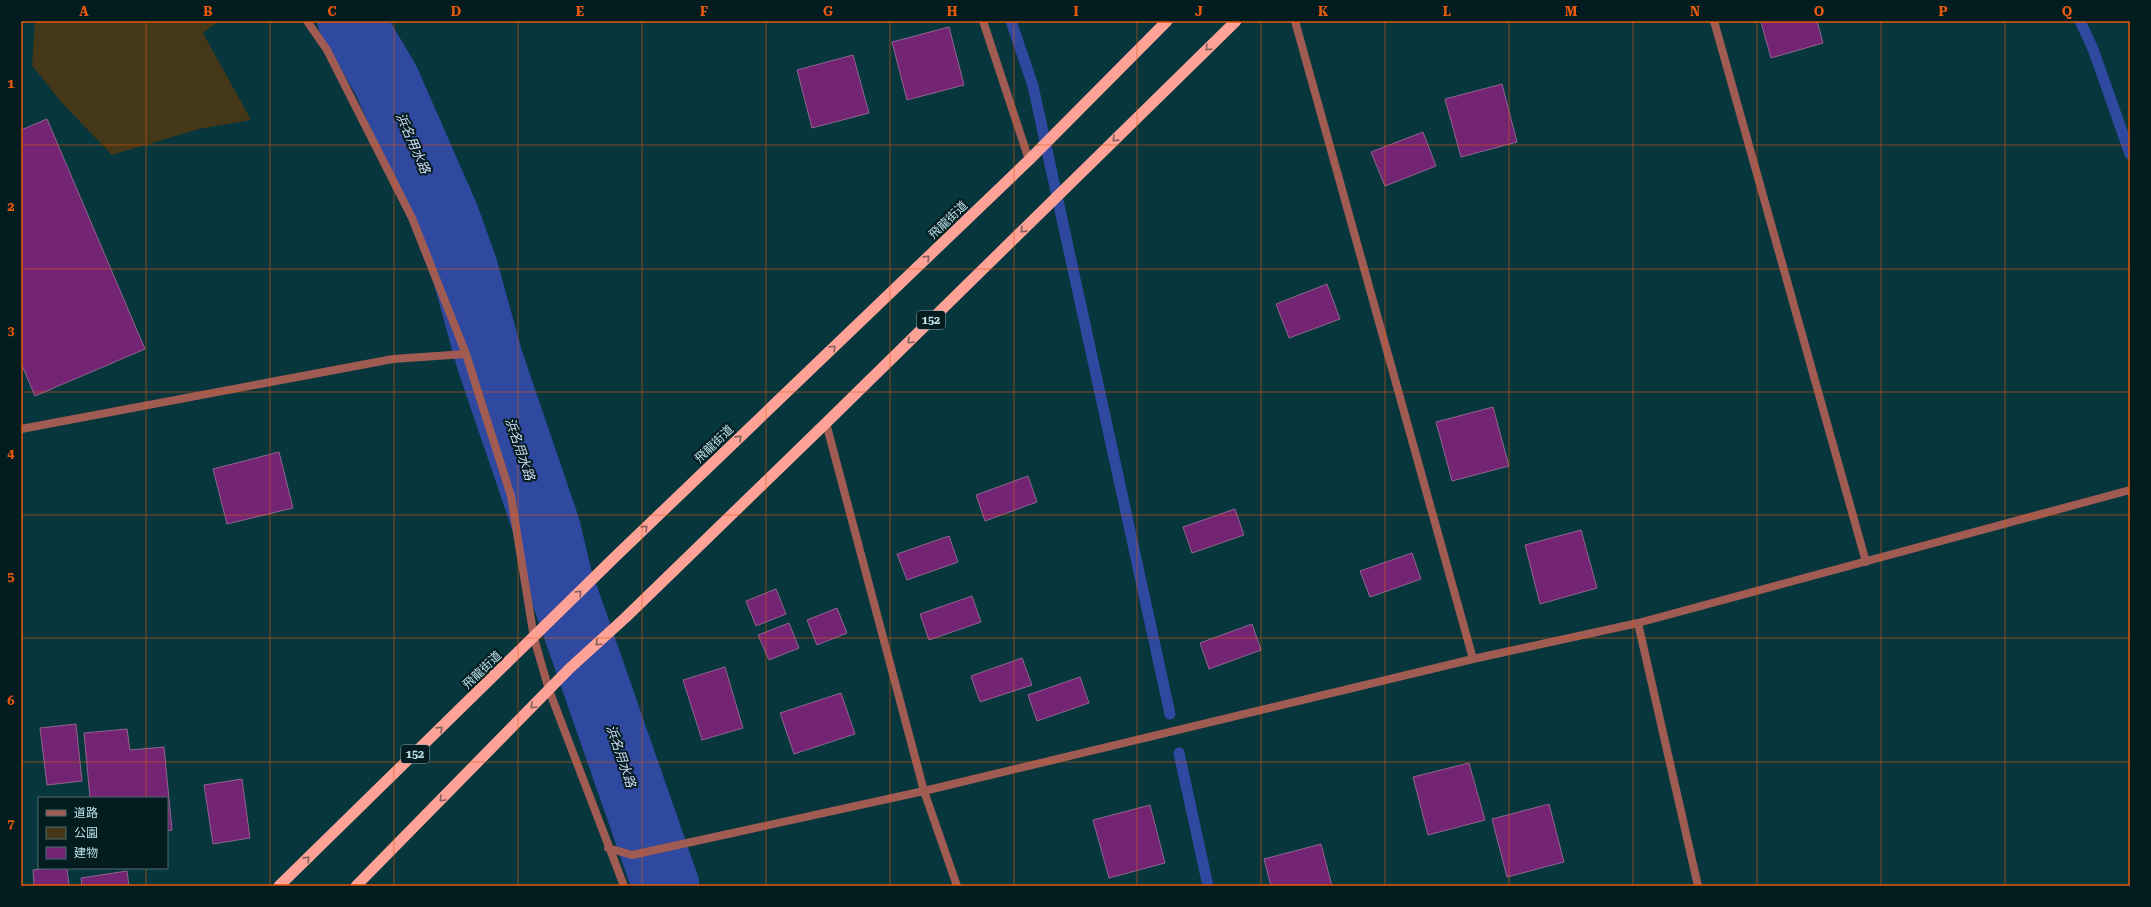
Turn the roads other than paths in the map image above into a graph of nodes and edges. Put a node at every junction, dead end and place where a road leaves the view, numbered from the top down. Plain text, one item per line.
1 (307, 21) edge
2 (983, 21) edge
3 (1167, 21) edge
4 (1236, 21) edge
5 (1295, 21) edge
6 (1714, 21) edge
7 (1029, 160) junction
8 (466, 354) junction
9 (826, 423) junction
10 (21, 429) edge
11 (2130, 490) edge
12 (1866, 562) junction
13 (1638, 623) junction
14 (534, 638) junction
15 (1473, 659) junction
16 (549, 690) junction
17 (924, 790) junction
18 (608, 848) junction
19 (279, 886) edge
20 (356, 886) edge
21 (624, 886) edge
22 (957, 886) edge
23 (1698, 886) edge

1 - 8 street
2 - 7 street
3 - 7 highway, 飛龍街道 / 152
4 -> 9 highway, 152
5 - 15 street
6 - 12 street
14 -> 7 highway, 飛龍街道 / 152
8 - 10 street
8 - 14 street
9 -> 16 highway, 152
9 - 17 street
11 - 12 street
12 - 13 street
13 - 15 street
13 - 23 street
14 - 16 street
19 -> 14 highway, 飛龍街道 / 152
15 - 17 street
16 - 18 street
16 -> 20 highway, 152
17 - 18 street
17 - 22 street
18 - 21 street

